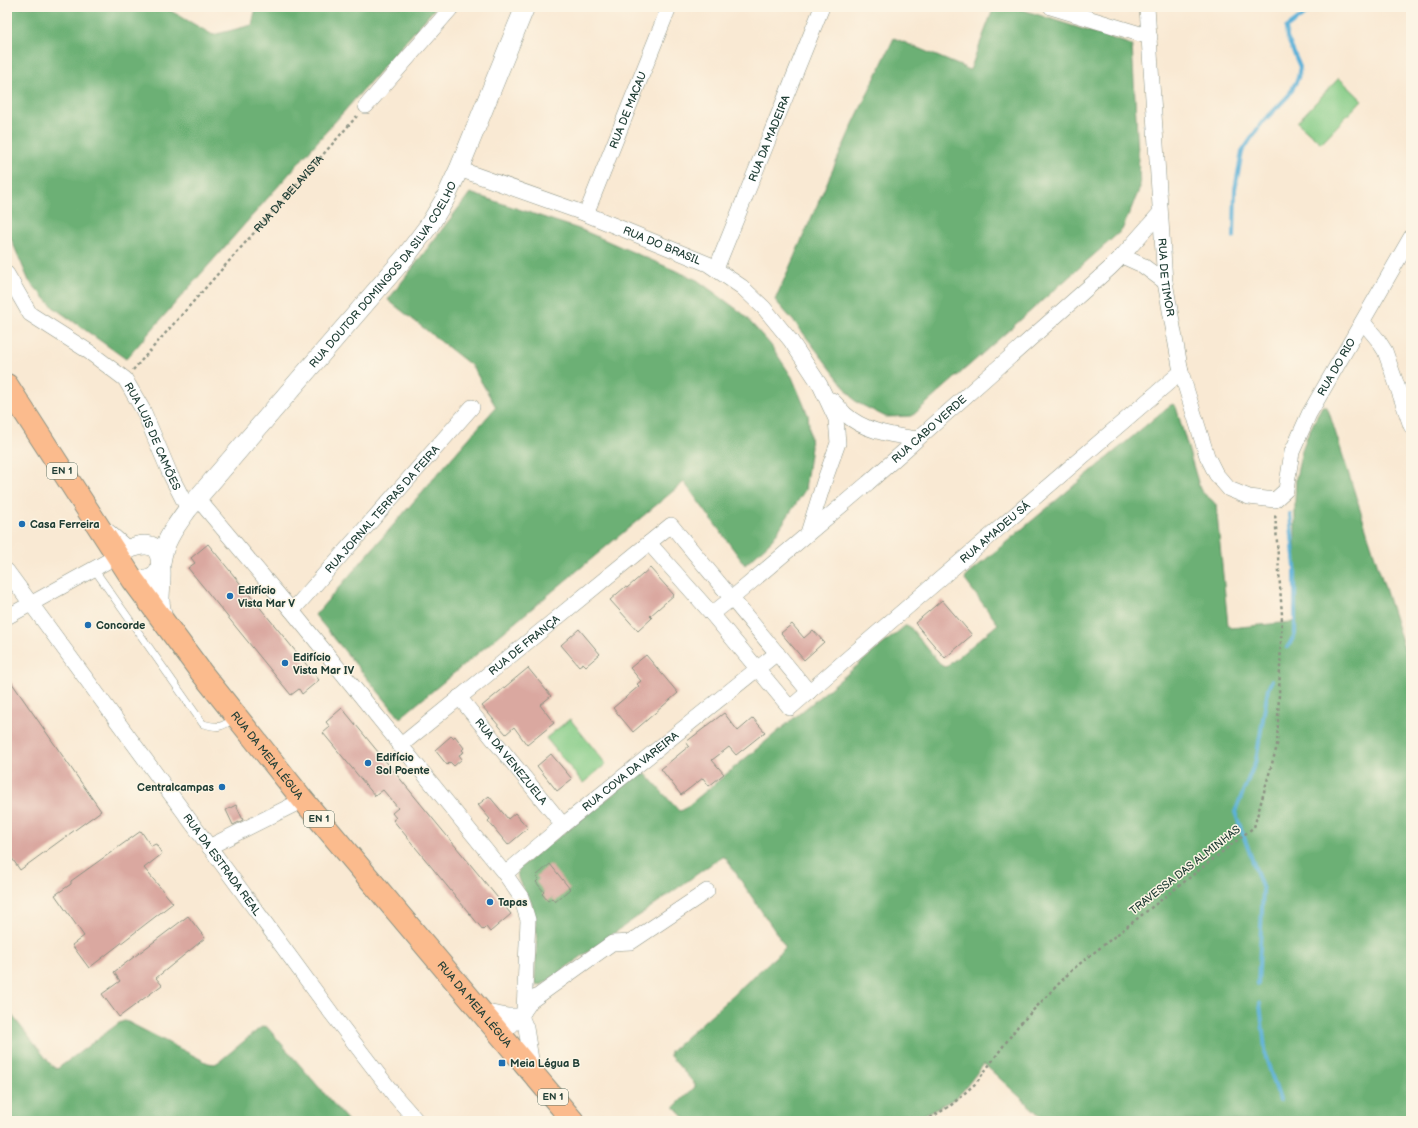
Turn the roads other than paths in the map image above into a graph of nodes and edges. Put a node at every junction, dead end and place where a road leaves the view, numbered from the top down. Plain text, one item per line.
1 (452, 7) edge
2 (525, 7) edge
3 (669, 7) edge
4 (822, 7) edge
5 (1051, 7) edge
6 (1147, 7) edge
7 (1150, 37) junction
8 (366, 106) road end
9 (459, 169) junction
10 (1160, 213) junction
11 (586, 214) junction
12 (1411, 237) edge
13 (1122, 256) junction
14 (716, 269) junction
15 (7, 274) edge
16 (1165, 282) junction
17 (1363, 322) junction
18 (1181, 372) junction
19 (7, 385) edge
20 (820, 385) junction
21 (472, 407) dead end
22 (1411, 426) edge
23 (917, 439) junction
24 (1274, 500) joint
25 (193, 504) junction
26 (808, 534) junction
27 (649, 543) junction
28 (122, 553) junction
29 (161, 564) junction
30 (94, 569) junction
31 (7, 571) edge
32 (133, 580) junction
33 (731, 599) junction
34 (31, 605) junction
35 (292, 611) junction
36 (712, 614) junction
37 (7, 617) edge
38 (163, 621) junction
39 (777, 653) junction
40 (758, 670) junction
41 (809, 692) junction
42 (459, 697) junction
43 (236, 716) junction
44 (400, 746) junction
45 (303, 800) junction
46 (563, 825) junction
47 (209, 847) junction
48 (505, 874) junction
49 (707, 892) dead end
50 (481, 1011) junction
51 (524, 1018) junction
52 (505, 1040) junction
53 (533, 1073) junction
54 (417, 1121) edge
55 (573, 1121) edge

1 - 8 street
2 - 9 street, RUA DOUTOR DOMINGOS DA SILVA COELHO
3 - 11 street, RUA DE MACAU
4 - 14 street, RUA DA MADEIRA
5 - 7 street
6 - 7 street, RUA DE TIMOR
7 - 10 street, RUA DE TIMOR
9 - 11 street, RUA DO BRASIL
9 - 25 street, RUA DOUTOR DOMINGOS DA SILVA COELHO
10 - 13 street, RUA CABO VERDE
10 - 16 street, RUA DE TIMOR
11 - 14 street, RUA DO BRASIL
12 - 17 street, RUA DO RIO
13 - 16 street
13 - 23 street, RUA CABO VERDE
14 - 20 street, RUA DO BRASIL
15 - 25 street, RUA LUIS DE CAMÕES
16 - 18 street, RUA DE TIMOR
17 - 22 street
17 - 24 street, RUA DO RIO
18 - 24 street, RUA DE TIMOR
18 - 41 street, RUA AMADEU SÁ
19 - 28 main road, RUA DA MEIA LÉGUA / EN 1
20 - 23 street, RUA DO BRASIL
20 - 26 street, RUA DO BRASIL
21 - 35 street, RUA JORNAL TERRAS DA FEIRA
23 - 26 street, RUA CABO VERDE
25 - 28 street, RUA DOUTOR DOMINGOS DA SILVA COELHO
25 - 29 street, RUA DOUTOR DOMINGOS DA SILVA COELHO
25 - 35 street, RUA LUIS DE CAMÕES
26 - 33 street, RUA CABO VERDE
27 - 33 street, RUA DE FRANÇA
27 - 36 street
27 - 42 street, RUA DE FRANÇA
28 - 29 street, RUA DOUTOR DOMINGOS DA SILVA COELHO
28 - 30 street
28 - 32 main road, RUA DA MEIA LÉGUA / EN 1
29 - 32 street, RUA DOUTOR DOMINGOS DA SILVA COELHO
29 - 38 street, RUA DOUTOR DOMINGOS DA SILVA COELHO
30 - 34 street
30 - 43 lane
31 - 34 street, RUA DA ESTRADA REAL
32 - 38 main road, RUA DA MEIA LÉGUA / EN 1
33 - 36 street, RUA CABO VERDE
33 - 39 street
34 - 37 street
34 - 47 street, RUA DA ESTRADA REAL
35 - 44 street, RUA LUIS DE CAMÕES
36 - 40 street
38 - 43 main road, RUA DA MEIA LÉGUA / EN 1
39 - 40 street, RUA COVA DA VAREIRA
39 - 41 street
40 - 41 street, RUA AMADEU SÁ
40 - 46 street, RUA COVA DA VAREIRA
42 - 44 street, RUA DE FRANÇA
42 - 46 street, RUA DA VENEZUELA
43 - 45 main road, RUA DA MEIA LÉGUA / EN 1
44 - 48 street, RUA LUIS DE CAMÕES
45 - 47 street
45 - 50 main road, RUA DA MEIA LÉGUA / EN 1
46 - 48 street, RUA COVA DA VAREIRA
47 - 54 street, RUA DA ESTRADA REAL
48 - 51 street, RUA LUIS DE CAMÕES
49 - 51 street
50 - 51 street
50 - 52 main road, RUA DA MEIA LÉGUA / EN 1
51 - 52 street
51 - 53 street, RUA LUIS DE CAMÕES
52 - 53 main road, RUA DA MEIA LÉGUA / EN 1
53 - 55 main road, RUA DA MEIA LÉGUA / EN 1

